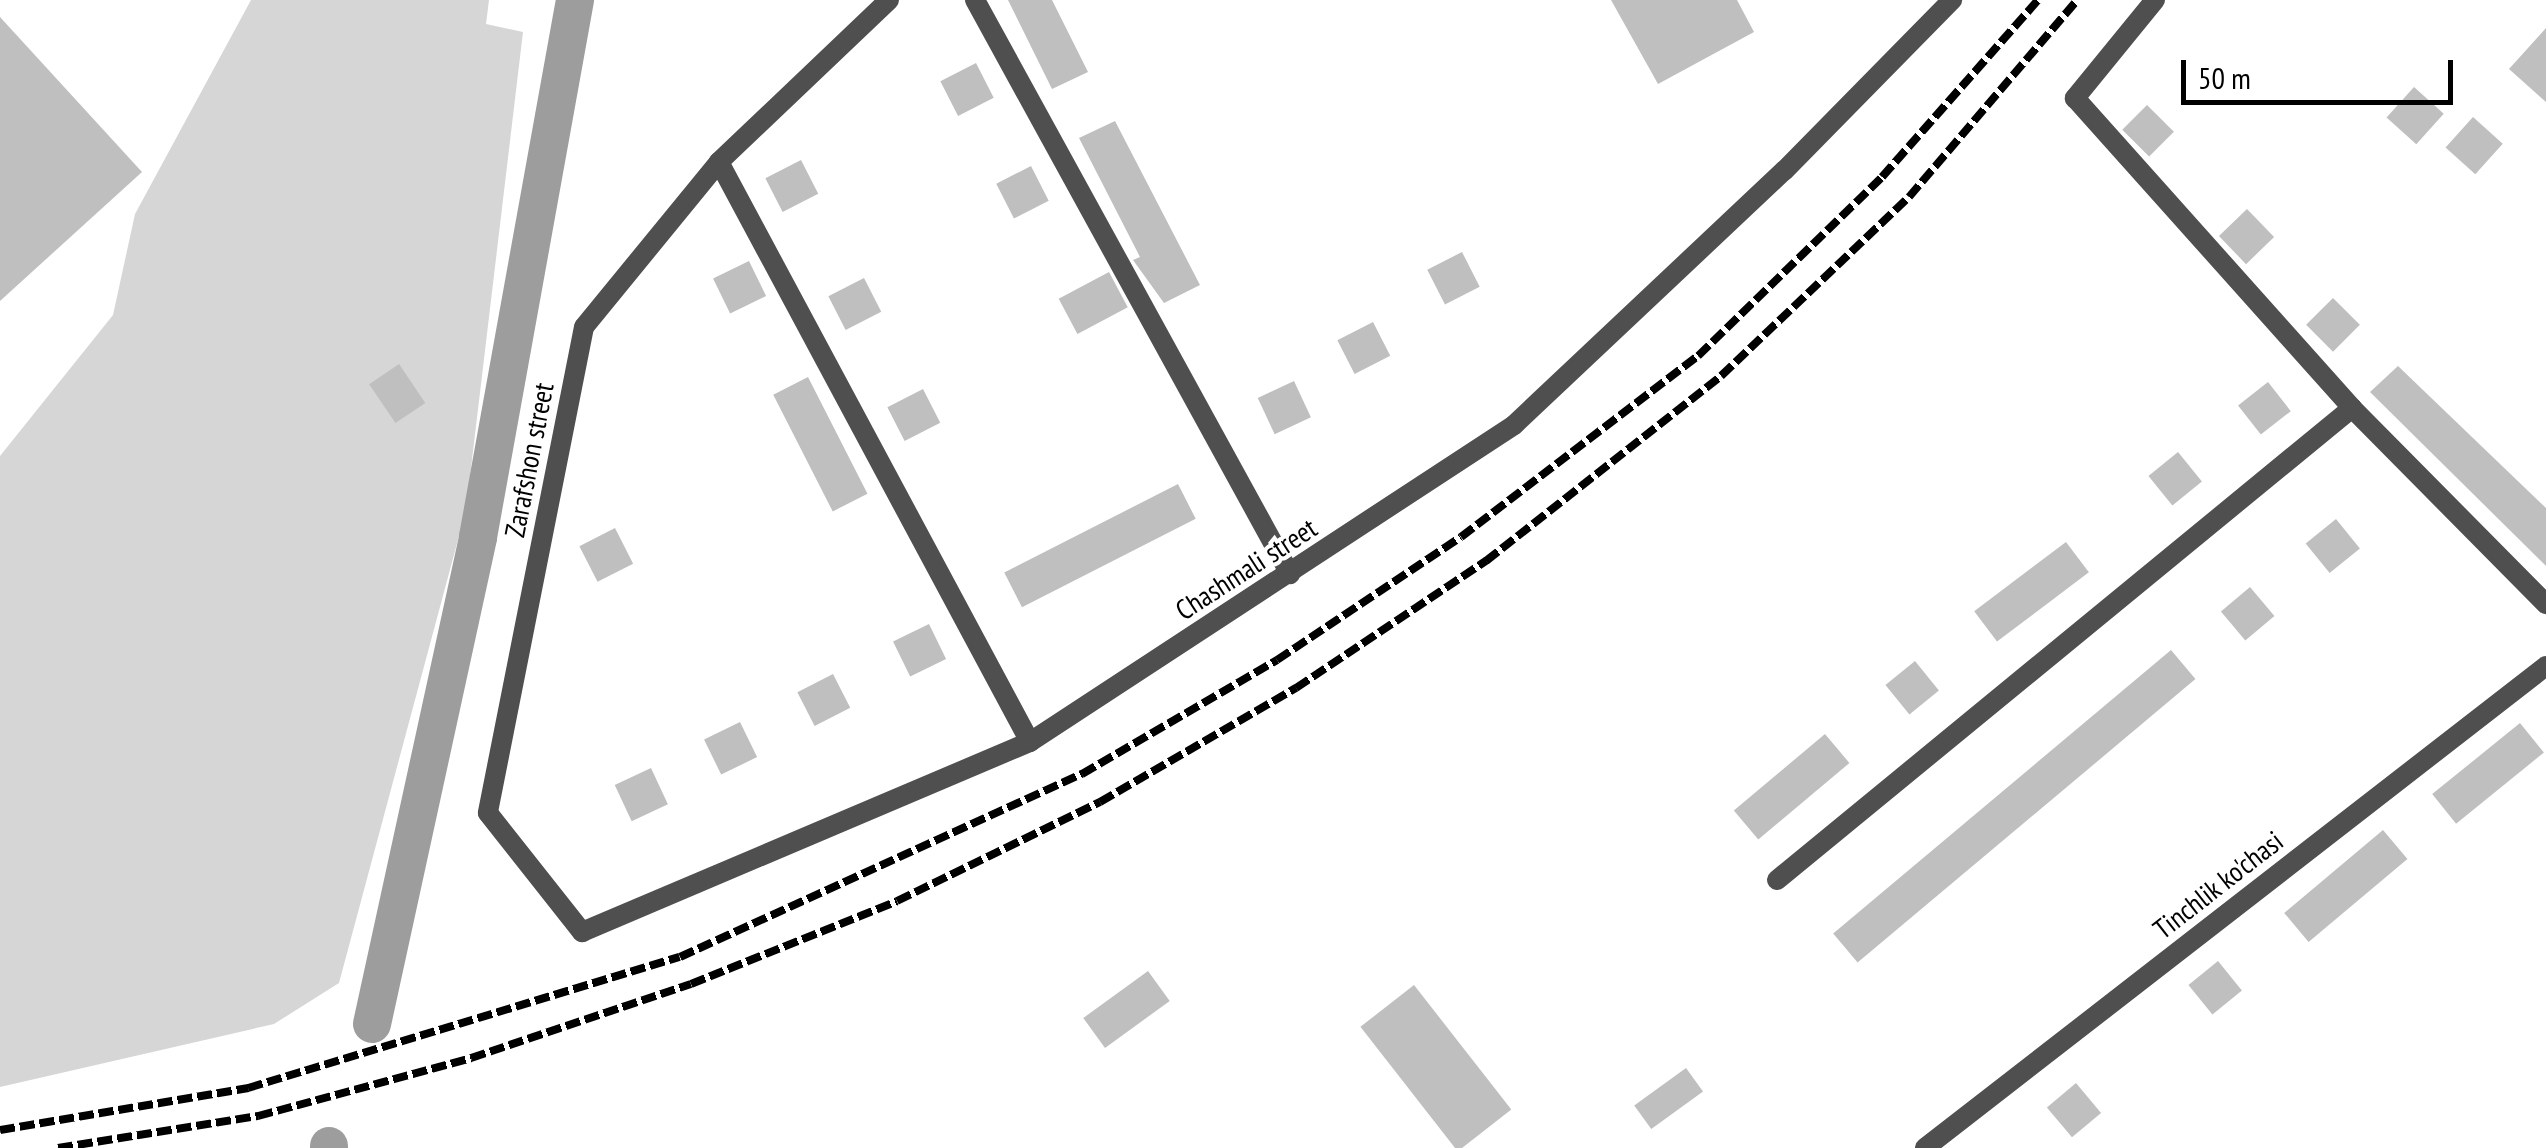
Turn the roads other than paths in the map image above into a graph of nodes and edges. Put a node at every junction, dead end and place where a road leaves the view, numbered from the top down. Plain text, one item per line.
1 (889, 0) edge
2 (974, 0) edge
3 (1952, 0) edge
4 (2155, 0) edge
5 (719, 162) junction
6 (2352, 408) junction
7 (1290, 574) junction
8 (2546, 604) edge
9 (2546, 666) edge
10 (1030, 742) junction
11 (488, 813) joint
12 (1777, 880) dead end
13 (1924, 1148) edge

1 - 5 street, Zarafshon street
2 - 7 street
3 - 7 street, Chashmali street
4 - 6 street
5 - 10 street
5 - 11 street, Zarafshon street
6 - 8 street
6 - 12 street
7 - 10 street, Chashmali street
9 - 13 street, Tinchlik ko'chasi
10 - 11 street, Chashmali street

